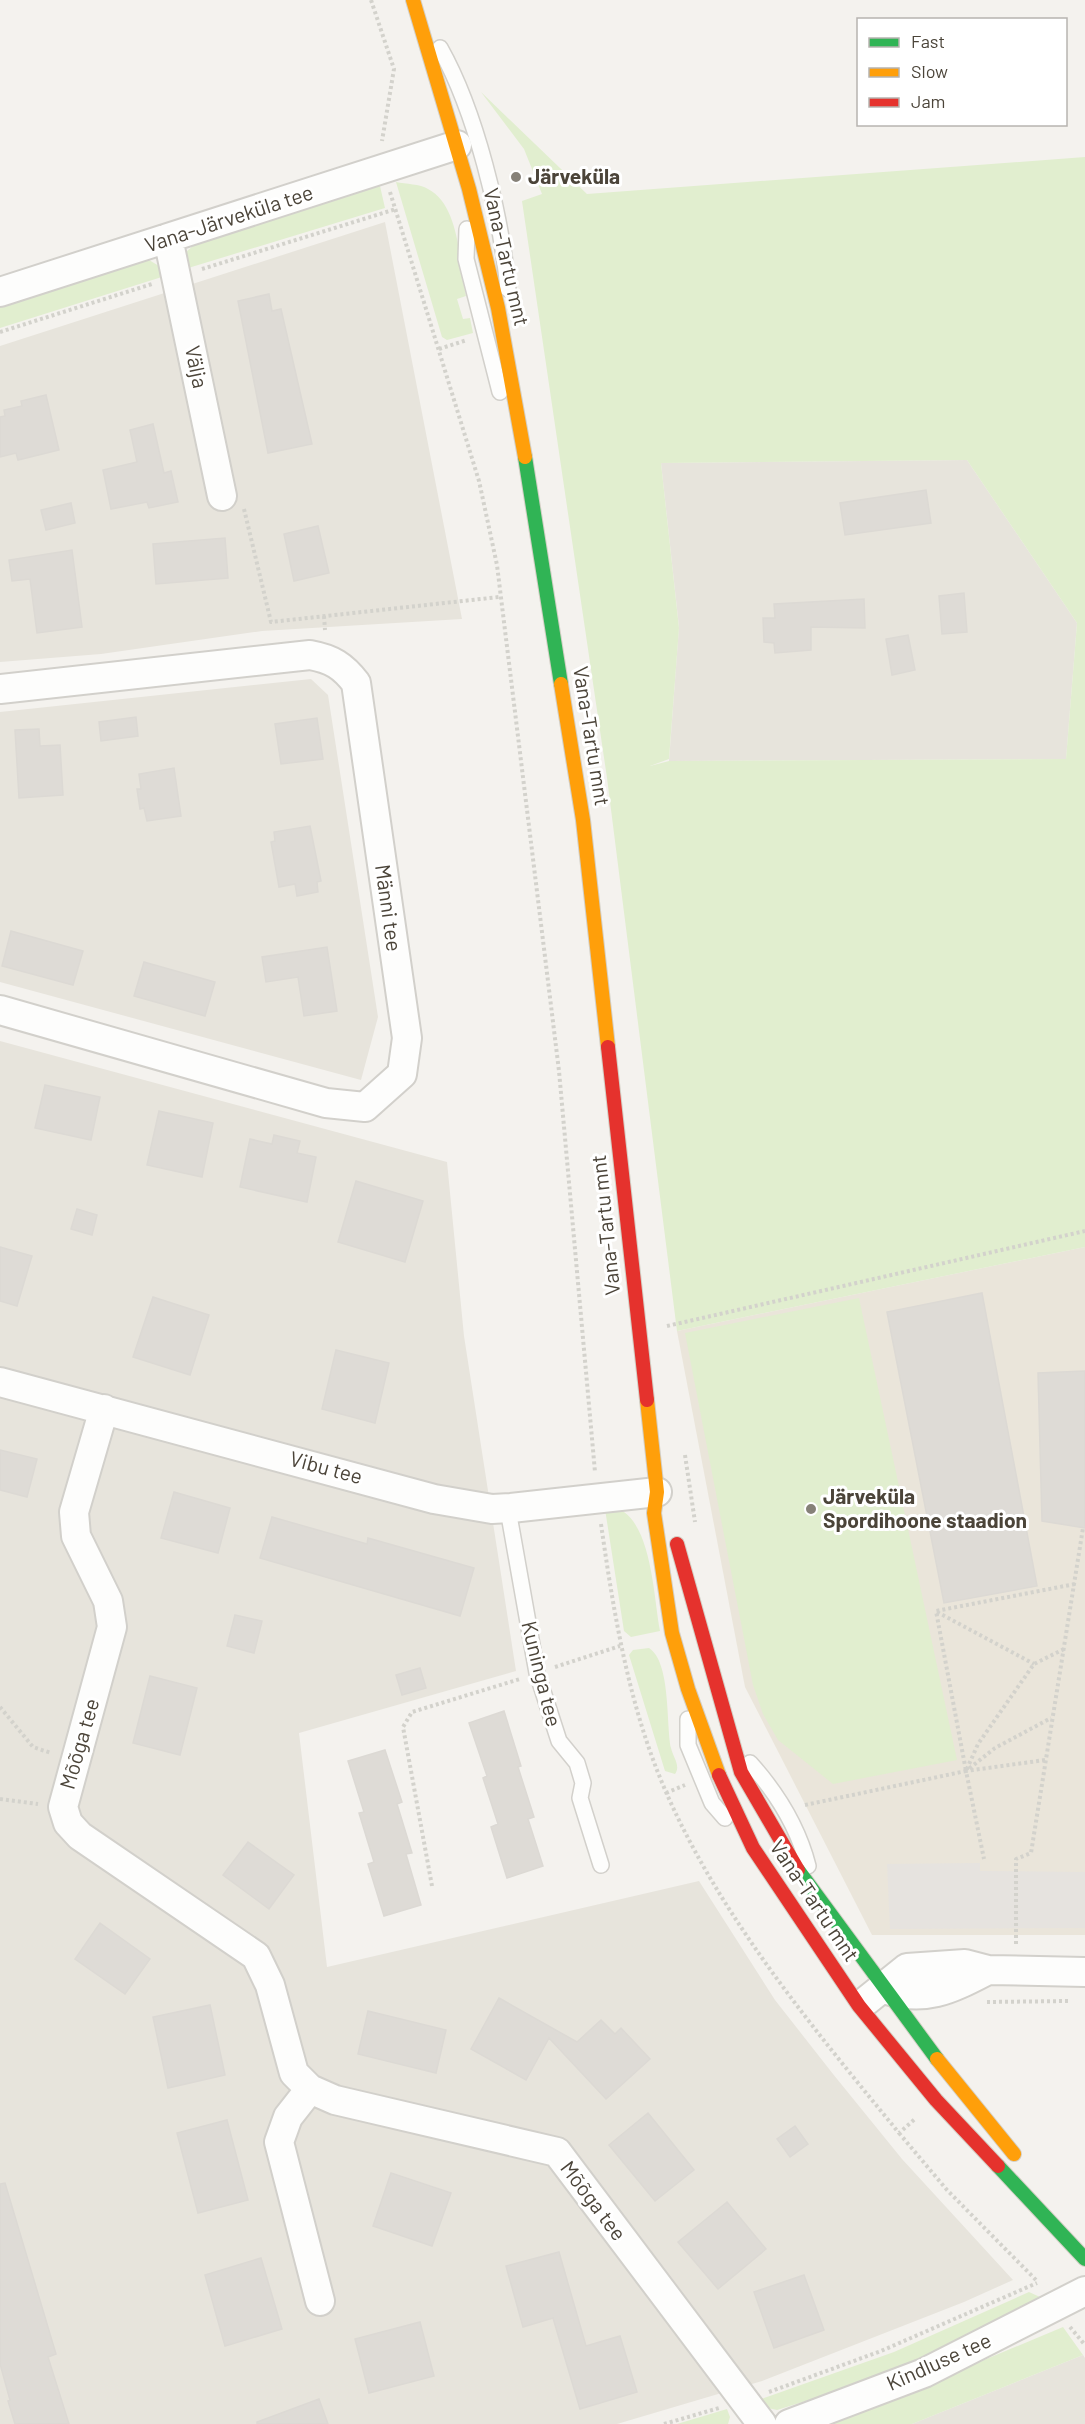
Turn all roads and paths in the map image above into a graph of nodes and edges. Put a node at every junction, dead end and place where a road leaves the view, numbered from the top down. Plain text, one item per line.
1 (371, 0) edge
2 (413, 0) edge
3 (457, 145) junction
4 (382, 169) junction
5 (469, 189) joint
6 (168, 238) junction
7 (0, 292) edge
8 (520, 426) junction
9 (222, 496) joint
10 (0, 688) edge
11 (0, 1010) edge
12 (1085, 1232) edge
13 (664, 1326) dead end
14 (0, 1382) edge
15 (104, 1409) junction
16 (684, 1453) dead end
17 (663, 1501) junction
18 (511, 1508) junction
19 (1083, 1528) dead end
20 (674, 1532) dead end
21 (697, 1534) dead end
22 (1076, 1584) junction
23 (936, 1611) junction
24 (620, 1646) dead end
25 (1064, 1649) junction
26 (1034, 1664) junction
27 (537, 1673) junction
28 (688, 1689) joint
29 (0, 1707) edge
30 (1052, 1718) junction
31 (733, 1744) joint
32 (53, 1754) dead end
33 (1045, 1760) junction
34 (966, 1771) junction
35 (693, 1782) dead end
36 (666, 1793) dead end
37 (0, 1799) edge
38 (801, 1806) dead end
39 (63, 1807) junction
40 (753, 1848) joint
41 (984, 1859) dead end
42 (601, 1865) dead end
43 (432, 1886) dead end
44 (815, 1892) joint
45 (1016, 1950) dead end
46 (1085, 1972) edge
47 (884, 1989) junction
48 (1073, 2001) dead end
49 (976, 2002) dead end
50 (859, 2006) junction
51 (310, 2089) junction
52 (899, 2133) dead end
53 (1024, 2165) dead end
54 (1085, 2259) edge
55 (1038, 2283) junction
56 (1085, 2291) edge
57 (320, 2301) dead end
58 (1055, 2307) junction
59 (1085, 2345) edge
60 (743, 2401) junction
61 (664, 2424) edge
62 (762, 2424) edge
63 (789, 2424) edge

1 - 4 path
2 - 3 street, Vana-Tartu mnt
2 - 8 lane
3 - 4 street, Vana-Järveküla tee
3 - 5 street, Vana-Tartu mnt
4 - 6 street, Vana-Järveküla tee
4 - 9 path
5 - 8 lane
6 - 7 street, Vana-Järveküla tee
6 - 9 street, Välja
8 - 17 street, Vana-Tartu mnt
10 - 11 street, Männi tee
12 - 13 path
14 - 15 street, Vibu tee
15 - 18 street, Vibu tee
15 - 39 street, Mõõga tee
16 - 21 path
17 - 18 street, Vibu tee
17 - 28 street, Vana-Tartu mnt
18 - 27 lane, Kuninga tee
19 - 22 path
20 - 31 street
22 - 23 path
22 - 25 path
23 - 26 path
23 - 34 path
24 - 27 path
25 - 26 path
25 - 30 path
26 - 34 path
27 - 42 lane, Kuninga tee
27 - 43 path
28 - 40 lane
29 - 32 path
30 - 33 path
30 - 34 path
31 - 44 lane
33 - 34 path
33 - 45 path
34 - 38 path
34 - 41 path
35 - 36 path
37 - 39 path
39 - 51 street, Mõõga tee
40 - 50 street, Vana-Tartu mnt
44 - 47 street, Vana-Tartu mnt
46 - 47 street
47 - 50 street
47 - 53 street, Vana-Tartu mnt
48 - 49 path
50 - 54 street, Vana-Tartu mnt
51 - 57 street
51 - 60 street, Mõõga tee
52 - 55 path
55 - 58 path
55 - 60 path
56 - 58 street, Kindluse tee
58 - 59 path
58 - 63 street, Kindluse tee
60 - 61 path
60 - 62 street, Mõõga tee

